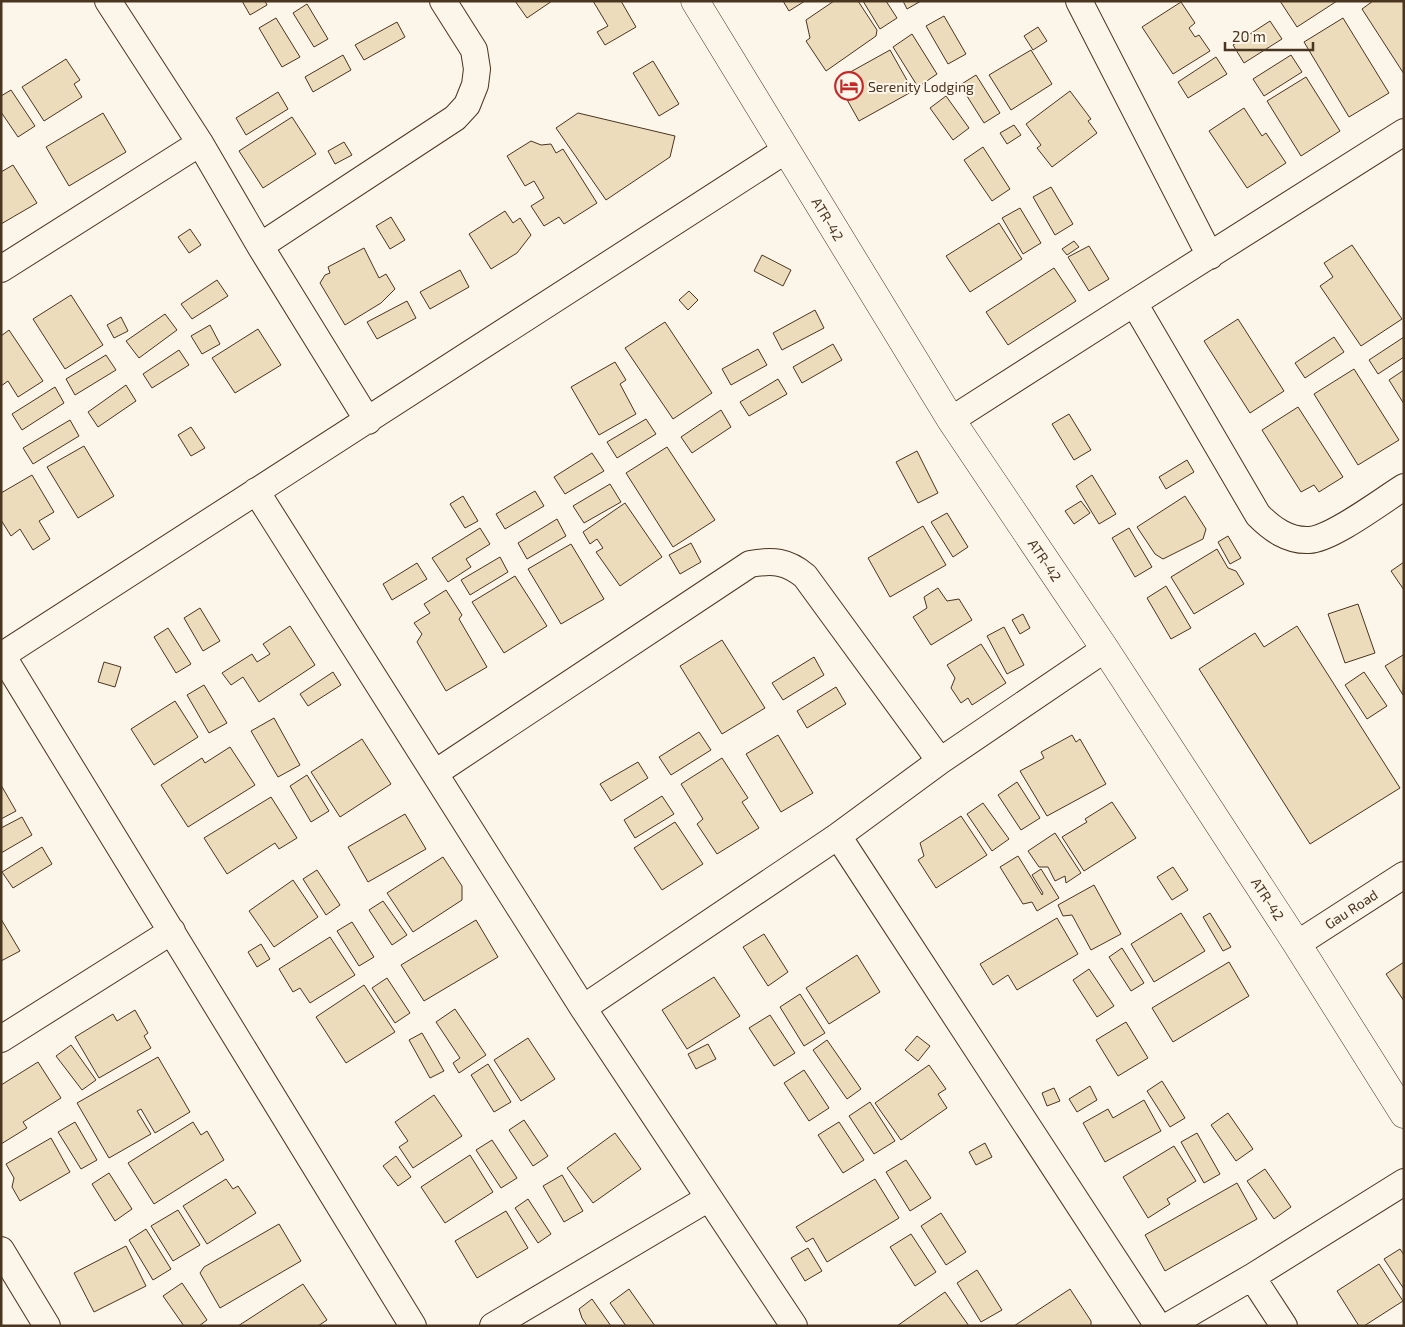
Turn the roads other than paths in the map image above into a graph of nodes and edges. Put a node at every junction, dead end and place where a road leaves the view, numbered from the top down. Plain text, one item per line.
1 (108, 1) edge
2 (443, 1) edge
3 (695, 1) edge
4 (1078, 1) edge
5 (1404, 132) edge
6 (200, 143) junction
7 (786, 150) junction
8 (260, 246) junction
9 (1210, 256) junction
10 (1, 269) edge
11 (1134, 303) junction
12 (950, 420) junction
13 (368, 421) junction
14 (1404, 486) edge
15 (256, 491) junction
16 (1105, 649) junction
17 (2, 655) edge
18 (940, 761) junction
19 (435, 773) junction
20 (838, 836) junction
21 (1404, 874) edge
22 (172, 931) junction
23 (1297, 944) junction
24 (583, 1008) junction
25 (1, 1039) edge
26 (1404, 1114) edge
27 (1404, 1182) edge
28 (709, 1198) junction
29 (1, 1250) edge
30 (1252, 1277) junction
31 (47, 1326) edge
32 (412, 1326) edge
33 (493, 1326) edge
34 (794, 1326) edge
35 (1158, 1326) edge
36 (1168, 1326) edge
37 (1284, 1326) edge

1 - 6 street
2 - 8 street
3 - 7 street, ATR-42
4 - 9 street
5 - 9 street
6 - 8 street
6 - 10 street
7 - 12 street, ATR-42
7 - 13 street
8 - 13 street
9 - 11 street
11 - 12 street
11 - 14 street
12 - 16 street, ATR-42
13 - 15 street
15 - 17 street
15 - 19 street
16 - 18 street
16 - 23 street, ATR-42
17 - 22 street
18 - 19 street
18 - 20 street
19 - 24 street
20 - 24 street
20 - 35 street
21 - 23 street, Gau Road
22 - 25 street
22 - 32 street
23 - 26 street, ATR-42
24 - 28 street
27 - 30 street
28 - 33 street
28 - 34 street
29 - 31 street
30 - 36 street
30 - 37 street

